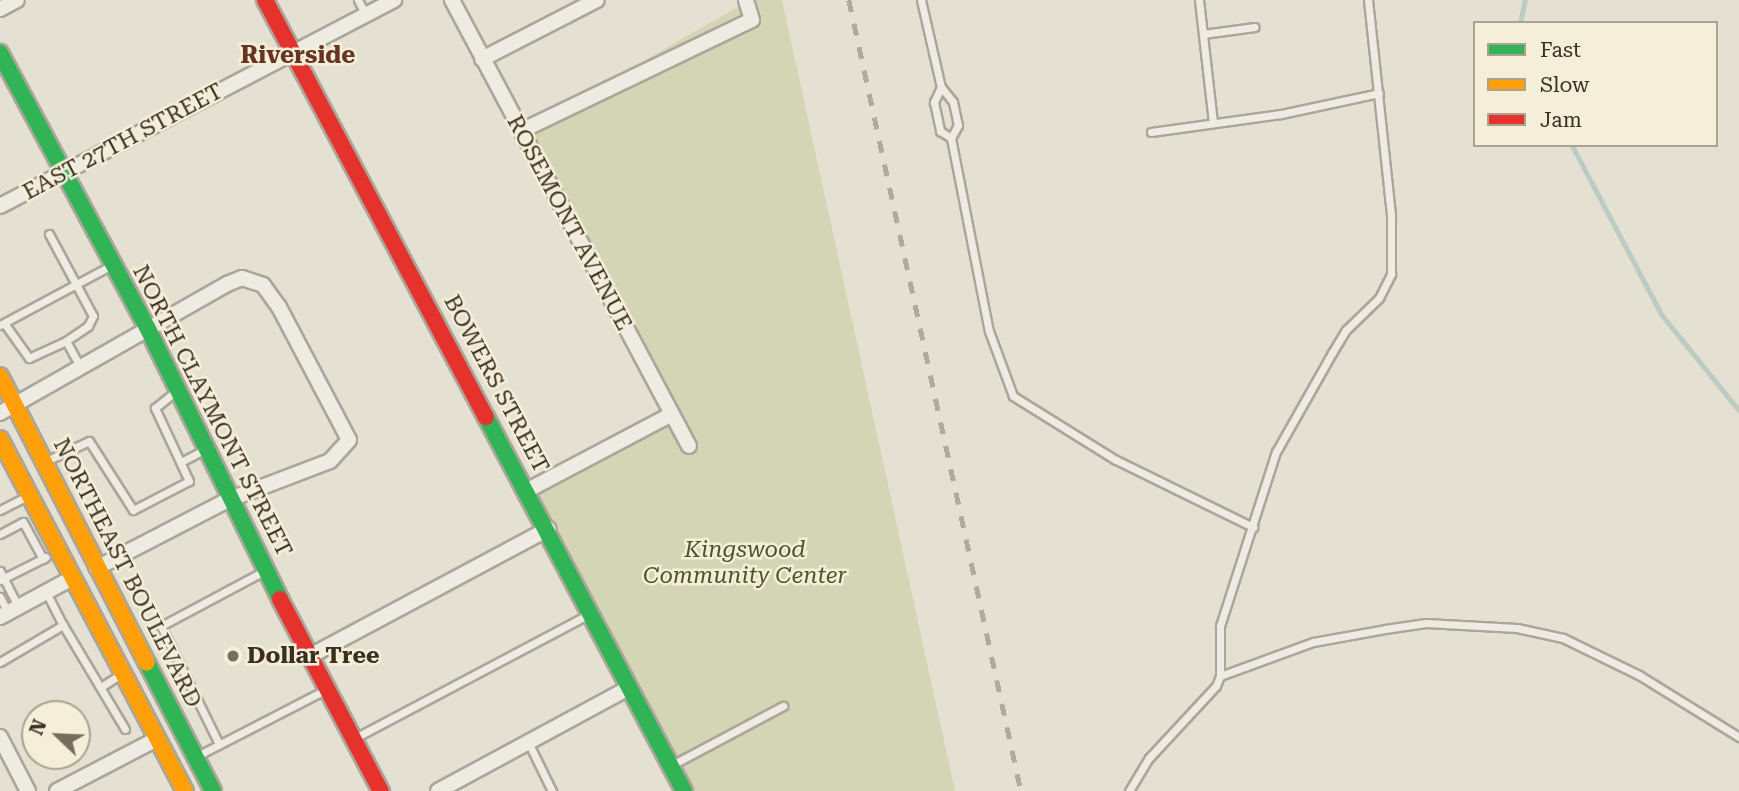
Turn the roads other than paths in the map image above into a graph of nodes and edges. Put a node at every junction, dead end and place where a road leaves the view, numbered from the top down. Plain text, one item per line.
1 (17, 0) edge
2 (265, 0) edge
3 (358, 0) edge
4 (394, 0) edge
5 (452, 0) edge
6 (597, 0) edge
7 (746, 0) edge
8 (921, 0) edge
9 (1199, 0) edge
10 (1368, 0) edge
11 (0, 9) edge
12 (366, 15) junction
13 (1255, 27) dead end
14 (1203, 34) junction
15 (0, 53) edge
16 (292, 53) junction
17 (482, 59) junction
18 (941, 87) junction
19 (1379, 93) junction
20 (1213, 122) junction
21 (521, 131) junction
22 (1151, 131) dead end
23 (951, 138) junction
24 (64, 175) junction
25 (0, 206) edge
26 (49, 234) dead end
27 (112, 264) junction
28 (75, 284) junction
29 (2, 324) edge
30 (148, 329) junction
31 (66, 341) junction
32 (81, 369) junction
33 (0, 376) edge
34 (177, 391) junction
35 (15, 406) junction
36 (0, 413) edge
37 (670, 415) junction
38 (689, 446) dead end
39 (2, 450) edge
40 (204, 450) junction
41 (44, 462) junction
42 (181, 462) junction
43 (527, 490) junction
44 (29, 495) junction
45 (228, 500) junction
46 (0, 510) edge
47 (1253, 527) junction
48 (548, 529) junction
49 (0, 534) edge
50 (58, 550) junction
51 (43, 559) junction
52 (97, 568) junction
53 (266, 570) junction
54 (1, 577) edge
55 (72, 578) junction
56 (46, 592) junction
57 (0, 597) edge
58 (9, 612) edge
59 (592, 612) junction
60 (63, 625) junction
61 (312, 655) junction
62 (0, 662) edge
63 (122, 673) junction
64 (1220, 676) junction
65 (101, 687) junction
66 (630, 687) junction
67 (329, 688) junction
68 (783, 706) dead end
69 (125, 729) dead end
70 (0, 737) edge
71 (1739, 737) edge
72 (354, 738) junction
73 (157, 739) junction
74 (528, 742) junction
75 (219, 744) junction
76 (195, 757) junction
77 (671, 765) junction
78 (173, 768) junction
79 (551, 789) edge
80 (28, 791) edge
81 (57, 791) edge
82 (185, 791) edge
83 (193, 791) edge
84 (213, 791) edge
85 (381, 791) edge
86 (438, 791) edge
87 (541, 791) edge
88 (684, 791) edge
89 (1129, 791) edge

1 - 11 street
2 - 16 street, BOWERS STREET
3 - 12 lane
4 - 12 street, EAST 27TH STREET
5 - 17 street, ROSEMONT AVENUE
6 - 17 street
7 - 21 street
8 - 18 lane
9 - 14 lane
10 - 19 lane
12 - 16 street, EAST 27TH STREET
13 - 14 lane
14 - 20 lane
15 - 24 street, NORTH CLAYMONT STREET
16 - 24 street, EAST 27TH STREET
16 - 43 street, BOWERS STREET
17 - 21 street, ROSEMONT AVENUE
18 - 23 lane
18 - 23 lane
19 - 20 lane
19 - 47 lane
20 - 22 lane
21 - 37 street, ROSEMONT AVENUE
23 - 47 lane
24 - 25 street, EAST 27TH STREET
24 - 27 street, NORTH CLAYMONT STREET
26 - 28 lane
27 - 28 lane
27 - 30 street, NORTH CLAYMONT STREET
28 - 29 lane
28 - 31 lane
29 - 31 lane
30 - 32 street
30 - 34 street, NORTH CLAYMONT STREET
30 - 45 street
31 - 32 lane
32 - 35 street
33 - 35 street, NORTHEAST BOULEVARD
34 - 40 street, NORTH CLAYMONT STREET
34 - 42 lane
35 - 36 street
35 - 41 street, NORTHEAST BOULEVARD
37 - 38 street, ROSEMONT AVENUE
37 - 43 street
39 - 44 street
40 - 42 lane
40 - 45 street, NORTH CLAYMONT STREET
41 - 42 lane
41 - 52 street, NORTHEAST BOULEVARD
43 - 48 street, BOWERS STREET
44 - 46 lane
44 - 50 street
45 - 52 street
45 - 53 street, NORTH CLAYMONT STREET
47 - 64 lane
48 - 59 street, BOWERS STREET
48 - 61 street
49 - 51 lane
50 - 51 lane
50 - 55 street
51 - 54 lane
52 - 76 street, NORTHEAST BOULEVARD
53 - 61 street, NORTH CLAYMONT STREET
53 - 75 lane
54 - 58 lane
55 - 56 street
55 - 63 street
56 - 58 street
56 - 60 lane
57 - 58 lane
59 - 66 street, BOWERS STREET
59 - 72 lane
60 - 62 lane
60 - 65 lane
61 - 67 street, NORTH CLAYMONT STREET
63 - 65 lane
63 - 73 street
64 - 71 lane
64 - 89 lane
65 - 69 lane
66 - 74 street
66 - 77 street, BOWERS STREET
67 - 72 street, NORTH CLAYMONT STREET
67 - 75 lane
68 - 77 lane
70 - 80 street
72 - 85 street, NORTH CLAYMONT STREET
73 - 78 street
73 - 81 street
74 - 79 lane
74 - 86 street
75 - 76 lane
76 - 84 street, NORTHEAST BOULEVARD
77 - 88 street, BOWERS STREET
78 - 82 street
78 - 83 street
79 - 87 lane

